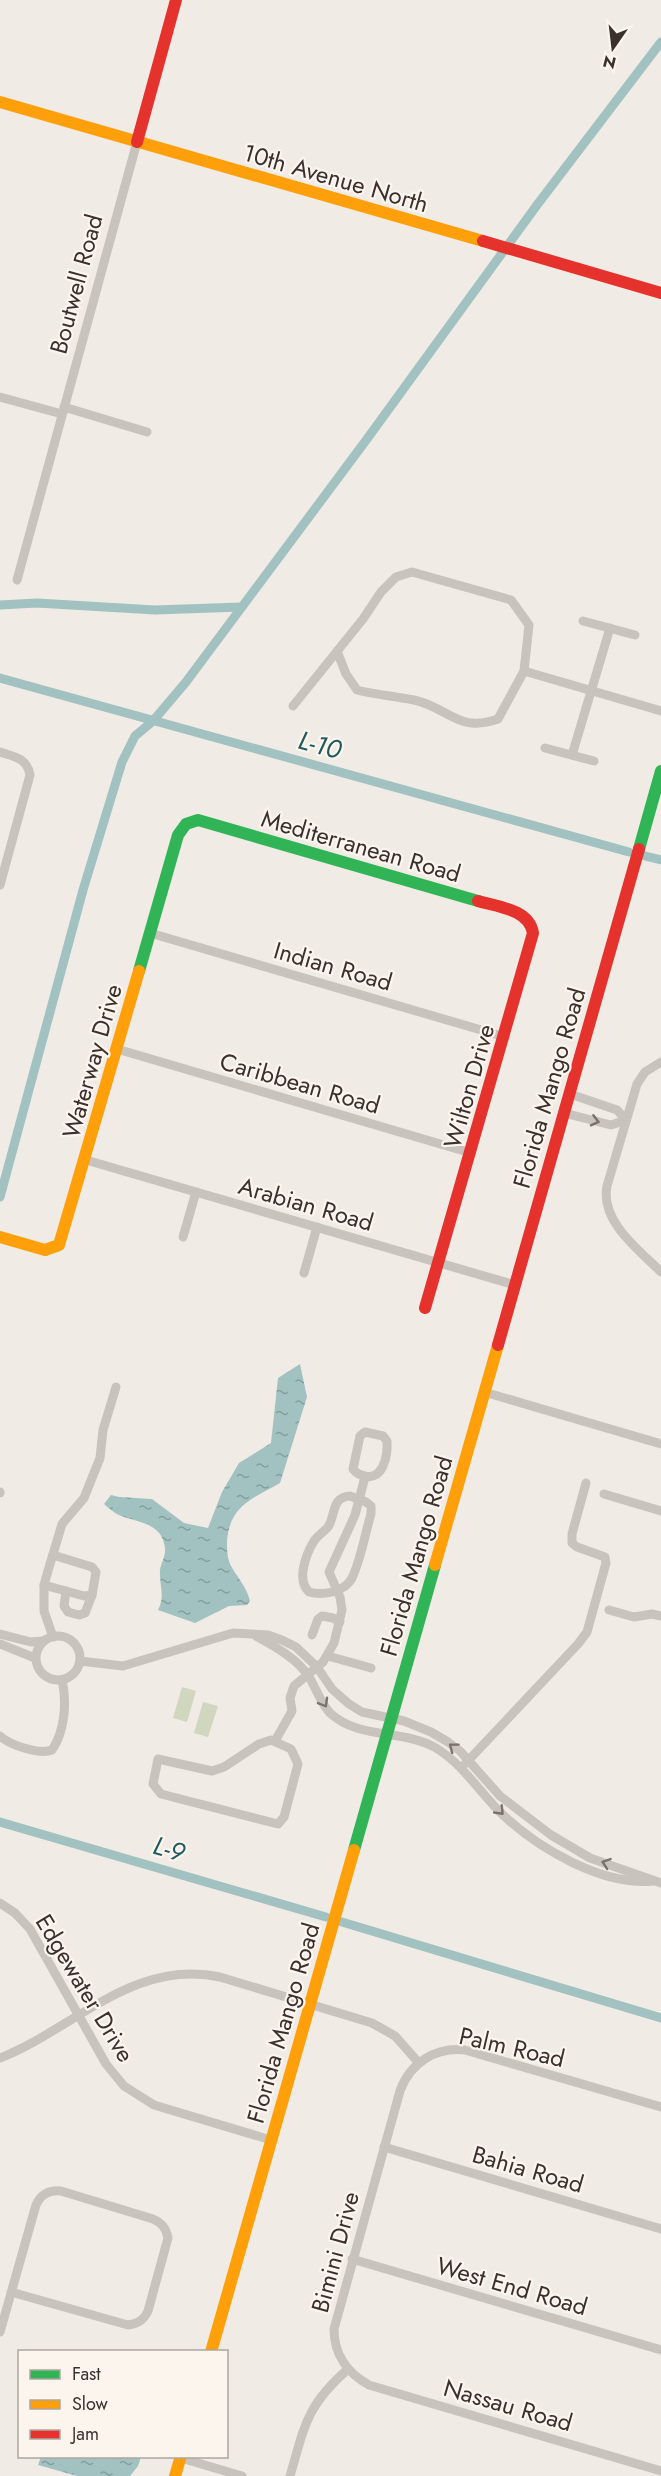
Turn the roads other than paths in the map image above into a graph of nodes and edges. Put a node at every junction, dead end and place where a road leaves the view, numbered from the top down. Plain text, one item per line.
1 (176, 0) edge
2 (0, 102) edge
3 (137, 142) junction
4 (661, 293) edge
5 (1, 400) edge
6 (63, 410) junction
7 (147, 432) dead end
8 (17, 580) dead end
9 (583, 621) dead end
10 (610, 628) junction
11 (635, 635) dead end
12 (337, 651) junction
13 (524, 671) junction
14 (591, 692) junction
15 (293, 706) dead end
16 (661, 711) edge
17 (545, 748) dead end
18 (0, 752) edge
19 (572, 755) junction
20 (594, 761) dead end
21 (661, 771) edge
22 (181, 829) joint
23 (0, 885) edge
24 (529, 921) joint
25 (150, 933) junction
26 (505, 1037) junction
27 (117, 1049) junction
28 (661, 1062) edge
29 (570, 1094) junction
30 (564, 1113) junction
31 (626, 1120) junction
32 (471, 1153) junction
33 (86, 1160) junction
34 (196, 1192) junction
35 (317, 1227) junction
36 (0, 1237) edge
37 (183, 1237) dead end
38 (438, 1263) junction
39 (661, 1272) edge
40 (304, 1273) dead end
41 (515, 1285) junction
42 (425, 1308) dead end
43 (116, 1387) dead end
44 (484, 1392) junction
45 (661, 1444) edge
46 (365, 1477) junction
47 (586, 1482) dead end
48 (604, 1494) dead end
49 (359, 1499) junction
50 (661, 1511) edge
51 (52, 1555) junction
52 (44, 1585) junction
53 (337, 1590) junction
54 (66, 1591) junction
55 (92, 1596) junction
56 (609, 1610) dead end
57 (661, 1616) edge
58 (340, 1622) junction
59 (0, 1634) edge
60 (254, 1635) junction
61 (312, 1635) dead end
62 (53, 1636) junction
63 (43, 1641) junction
64 (0, 1644) edge
65 (328, 1656) junction
66 (35, 1658) junction
67 (80, 1661) junction
68 (317, 1667) junction
69 (371, 1668) dead end
70 (308, 1675) junction
71 (62, 1680) junction
72 (391, 1718) junction
73 (386, 1735) junction
74 (0, 1736) edge
75 (275, 1741) junction
76 (464, 1764) junction
77 (657, 1882) edge
78 (0, 1903) edge
79 (310, 2004) junction
80 (79, 2015) junction
81 (0, 2058) edge
82 (419, 2063) junction
83 (661, 2108) edge
84 (271, 2140) junction
85 (384, 2147) junction
86 (661, 2229) edge
87 (352, 2259) junction
88 (11, 2292) junction
89 (0, 2332) edge
90 (212, 2350) edge
91 (661, 2350) edge
92 (348, 2369) junction
93 (181, 2458) edge
94 (184, 2458) edge
95 (661, 2471) edge
96 (176, 2476) edge
97 (242, 2476) edge
98 (290, 2476) edge

1 - 3 street, Boutwell Road
2 - 3 street, 10th Avenue North
3 - 4 street, 10th Avenue North
3 - 6 street, Boutwell Road
5 - 6 street
6 - 7 street
6 - 8 street, Boutwell Road
9 - 10 street
10 - 11 street
10 - 14 street
12 - 13 street
12 - 13 street
12 - 15 street
13 - 14 street
14 - 16 street
14 - 19 street
17 - 19 street
18 - 23 street
19 - 20 street
21 - 29 street, Florida Mango Road
22 - 24 street, Mediterranean Road
22 - 25 street, Waterway Drive
24 - 26 street, Wilton Drive
25 - 26 street, Indian Road
25 - 27 street, Waterway Drive
26 - 32 street, Wilton Drive
27 - 32 street, Caribbean Road
27 - 33 street, Waterway Drive
28 - 31 street
29 - 30 street, Florida Mango Road
29 - 31 street
30 -> 31 street
30 - 41 street, Florida Mango Road
31 - 39 street
32 - 38 street, Wilton Drive
33 - 34 street, Arabian Road
33 - 36 street, Waterway Drive
34 - 35 street, Arabian Road
34 - 37 street
35 - 38 street, Arabian Road
35 - 40 street
38 - 41 street, Arabian Road
38 - 42 street, Wilton Drive
41 - 44 street, Florida Mango Road
43 - 51 street
44 - 45 street
44 - 72 street, Florida Mango Road
46 - 46 street
46 - 49 street
47 - 76 street
48 - 50 street
49 - 53 street
49 - 53 street
49 - 53 street
51 - 52 street
51 - 55 street
52 - 54 street
52 - 62 street
53 - 58 street
54 - 55 street
54 - 55 street
56 - 57 street
58 - 61 street
58 - 65 street
59 - 63 street
60 - 67 street
60 - 68 street
60 - 70 street
62 - 63 street
62 - 67 street
63 - 66 street
64 - 66 street
65 - 68 street
65 - 69 street
66 - 71 street
67 - 71 street
68 - 70 street
68 - 72 street
70 -> 73 street
70 - 75 street
71 - 74 street
72 - 73 street, Florida Mango Road
76 -> 72 street
73 - 76 street
73 - 79 street, Florida Mango Road
75 - 75 street
77 -> 76 street
76 -> 77 street
78 - 80 street, Edgewater Drive
79 - 80 street
79 - 82 street
79 - 84 street, Florida Mango Road
80 - 81 street
80 - 84 street, Edgewater Drive
82 - 83 street, Palm Road
82 - 85 street, Bimini Drive
84 - 90 street, Florida Mango Road
85 - 86 street, Bahia Road
85 - 87 street, Bimini Drive
87 - 91 street, West End Road
87 - 92 street, Bimini Drive
88 - 88 street
88 - 89 street
92 - 95 street, Nassau Road
92 - 98 street
93 - 96 street
94 - 97 street

